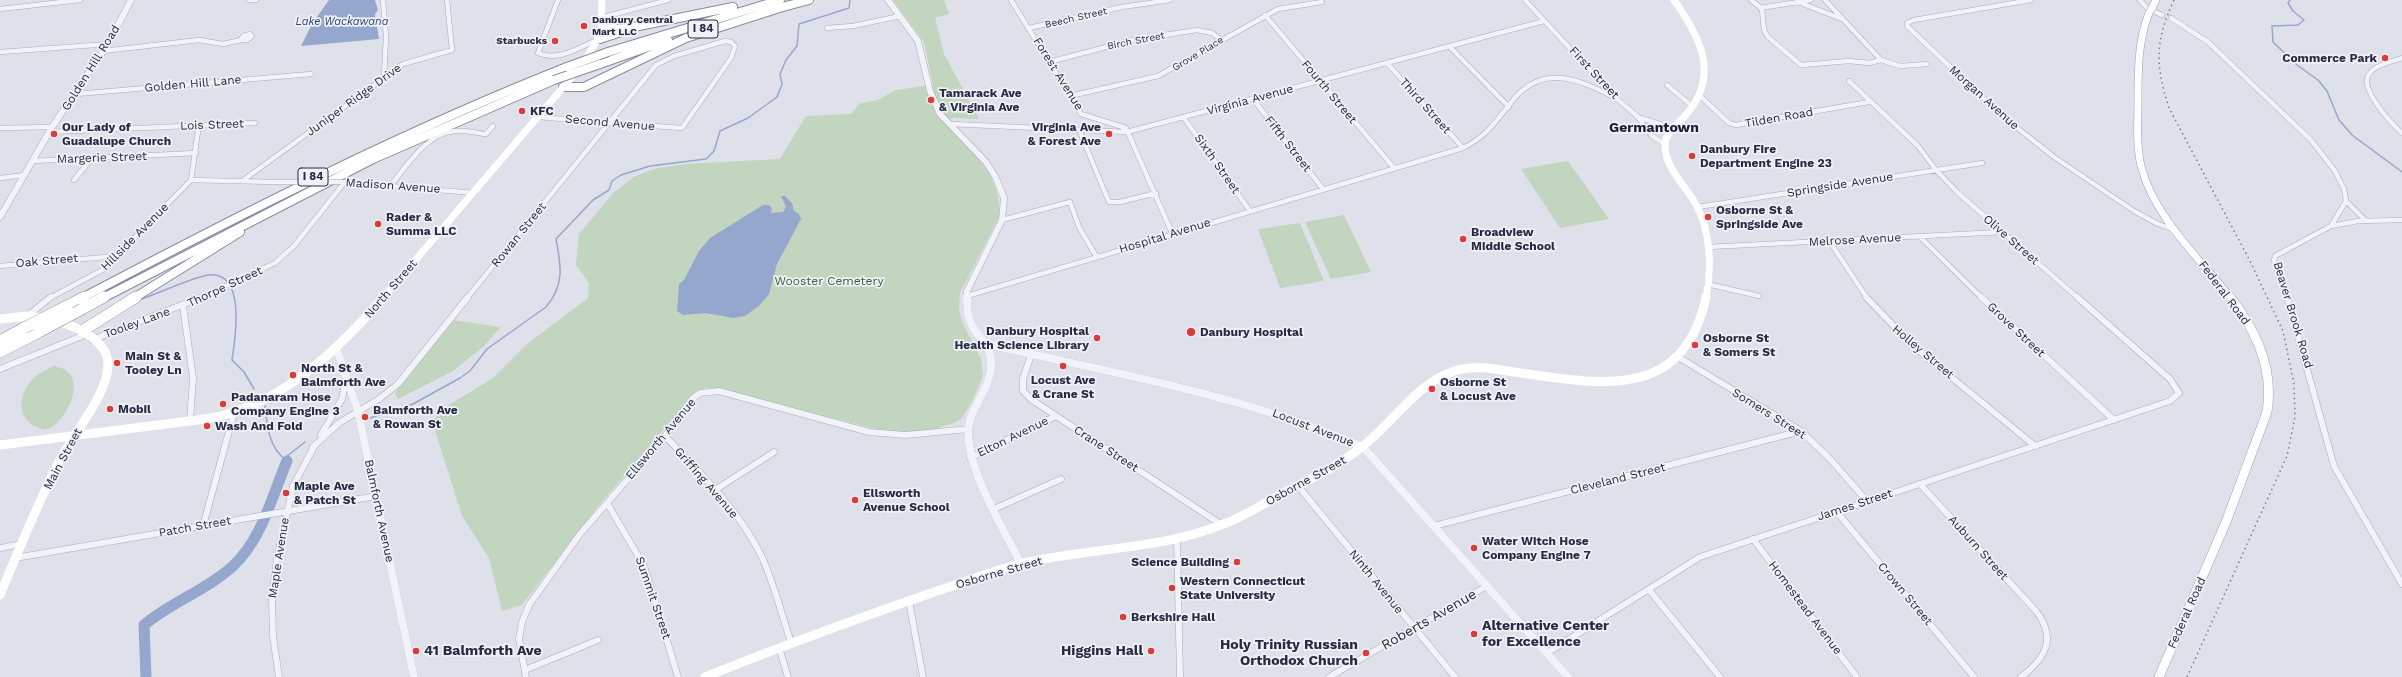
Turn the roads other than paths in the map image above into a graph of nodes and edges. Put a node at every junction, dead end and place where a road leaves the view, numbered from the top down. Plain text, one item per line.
1 (80, 0) edge
2 (131, 0) edge
3 (249, 0) edge
4 (256, 0) edge
5 (383, 0) edge
6 (447, 0) edge
7 (558, 0) edge
8 (602, 0) edge
9 (668, 0) edge
10 (764, 0) edge
11 (780, 0) edge
12 (809, 0) edge
13 (888, 0) edge
14 (1011, 0) edge
15 (1170, 0) edge
16 (1526, 0) edge
17 (1674, 0) edge
18 (1751, 0) edge
19 (1811, 0) edge
20 (1825, 0) edge
21 (2030, 0) edge
22 (2140, 0) edge
23 (2156, 0) edge
24 (1320, 1) edge
25 (1798, 2) junction
26 (789, 5) junction
27 (1760, 8) junction
28 (0, 10) edge
29 (1264, 15) junction
30 (2162, 15) dead end
31 (900, 16) junction
32 (2171, 18) dead end
33 (1842, 19) junction
34 (604, 20) junction
35 (1544, 20) junction
36 (649, 24) junction
37 (827, 28) dead end
38 (1029, 28) junction
39 (600, 39) junction
40 (241, 40) dead end
41 (1221, 40) junction
42 (108, 44) junction
43 (1449, 46) junction
44 (103, 51) junction
45 (0, 52) edge
46 (2402, 58) edge
47 (1881, 60) junction
48 (1049, 62) junction
49 (1387, 63) junction
50 (1926, 64) dead end
51 (311, 74) dead end
52 (384, 78) junction
53 (1321, 81) junction
54 (1849, 81) dead end
55 (1667, 85) dead end
56 (563, 87) junction
57 (76, 94) junction
58 (1699, 95) junction
59 (1070, 96) junction
60 (1253, 99) junction
61 (1616, 99) junction
62 (1869, 102) junction
63 (1692, 106) junction
64 (1509, 107) junction
65 (1637, 116) junction
66 (539, 117) junction
67 (1184, 118) junction
68 (255, 123) dead end
69 (609, 123) junction
70 (199, 124) junction
71 (950, 124) junction
72 (493, 126) dead end
73 (0, 128) edge
74 (682, 128) joint
75 (1673, 128) junction
76 (51, 129) junction
77 (1079, 130) junction
78 (1127, 132) junction
79 (2402, 133) edge
80 (1665, 144) junction
81 (1463, 148) junction
82 (196, 153) junction
83 (92, 158) junction
84 (32, 161) junction
85 (1982, 164) dead end
86 (355, 166) junction
87 (1394, 168) junction
88 (1936, 170) junction
89 (24, 175) junction
90 (0, 178) edge
91 (74, 180) dead end
92 (191, 180) junction
93 (242, 181) junction
94 (343, 183) junction
95 (391, 185) junction
96 (1323, 189) junction
97 (474, 192) junction
98 (1156, 193) junction
99 (2346, 201) junction
100 (1698, 207) junction
101 (1250, 211) junction
102 (0, 217) edge
103 (1002, 220) junction
104 (2402, 220) edge
105 (2366, 221) junction
106 (2331, 226) junction
107 (2176, 230) junction
108 (2002, 232) junction
109 (1172, 233) junction
110 (1920, 237) junction
111 (1830, 242) junction
112 (1708, 247) junction
113 (118, 256) junction
114 (1096, 256) junction
115 (0, 266) edge
116 (1707, 284) junction
117 (967, 296) junction
118 (1759, 296) dead end
119 (183, 306) junction
120 (27, 316) junction
121 (0, 319) edge
122 (87, 335) junction
123 (0, 339) edge
124 (987, 344) junction
125 (336, 347) junction
126 (0, 352) edge
127 (1031, 355) junction
128 (1678, 357) junction
129 (0, 369) edge
130 (346, 378) junction
131 (2180, 393) joint
132 (358, 411) junction
133 (234, 414) junction
134 (1056, 416) junction
135 (2114, 420) junction
136 (190, 421) junction
137 (969, 429) junction
138 (1801, 431) junction
139 (73, 436) junction
140 (665, 436) junction
141 (0, 445) edge
142 (2035, 446) junction
143 (313, 447) junction
144 (1363, 447) junction
145 (774, 452) dead end
146 (970, 458) junction
147 (1061, 479) dead end
148 (1920, 484) junction
149 (1298, 486) junction
150 (716, 490) junction
151 (376, 496) junction
152 (1866, 501) junction
153 (607, 503) junction
154 (994, 509) junction
155 (1836, 510) junction
156 (287, 511) junction
157 (1222, 525) junction
158 (203, 526) junction
159 (1434, 526) junction
160 (1178, 540) junction
161 (1753, 540) junction
162 (21, 544) junction
163 (0, 548) edge
164 (15, 558) junction
165 (1021, 564) junction
166 (2402, 584) edge
167 (1487, 586) junction
168 (1650, 591) junction
169 (0, 595) edge
170 (909, 601) junction
171 (1415, 628) junction
172 (598, 640) dead end
173 (791, 642) junction
174 (780, 646) junction
175 (1547, 653) junction
176 (525, 673) edge
177 (1340, 674) edge
178 (715, 675) edge
179 (279, 677) edge
180 (414, 677) edge
181 (678, 677) edge
182 (705, 677) edge
183 (788, 677) edge
184 (923, 677) edge
185 (1180, 677) edge
186 (1329, 677) edge
187 (1455, 677) edge
188 (1568, 677) edge
189 (1720, 677) edge
190 (1857, 677) edge
191 (1974, 677) edge
192 (2021, 677) edge
193 (2158, 677) edge

1 - 28 street
2 - 42 street, Golden Hill Road
3 - 4 street
5 - 52 street
6 - 52 street, Juniper Ridge Drive
7 - 39 street
8 - 34 main road, North Street
9 - 34 street
10 - 36 highway
11 - 123 highway, I 84, bridge
12 - 26 highway, I 84
13 - 31 street
14 - 38 street, Forest Avenue
15 - 38 street, Beech Street
16 - 35 street, First Street
17 - 58 main road
18 - 27 street
19 - 25 street
20 - 33 street
21 - 107 street, Morgan Avenue
22 - 30 street
23 - 107 main road, Federal Road
24 - 29 street, Grove Place
25 - 27 street
25 - 33 street
26 - 56 highway
26 - 86 highway, I 84, bridge
27 - 47 street
29 - 41 street, Grove Place
29 - 53 street, Fourth Street
31 - 37 street
31 - 71 street
32 - 99 street
33 - 47 street
34 - 36 highway
34 - 39 main road, North Street
35 - 43 street, Virginia Avenue
35 - 61 street, First Street
36 - 39 highway
38 - 48 street, Forest Avenue
39 - 56 main road, North Street
40 - 44 street
41 - 48 street, Birch Street
41 - 59 street, Grove Place
42 - 44 street, Golden Hill Road
42 - 45 street
43 - 49 street, Virginia Avenue
43 - 64 street
44 - 57 street, Golden Hill Road
46 - 79 street
47 - 50 street
48 - 59 street, Forest Avenue
49 - 53 street, Virginia Avenue
49 - 81 street, Third Street
51 - 57 street, Golden Hill Lane
52 - 93 street, Juniper Ridge Drive
53 - 60 street, Virginia Avenue
53 - 87 street, Fourth Street
54 - 62 street, Olive Street
55 - 63 street
56 - 66 main road, North Street
57 - 76 street, Golden Hill Road
58 - 62 street, Tilden Road
58 - 63 main road
59 - 78 street, Forest Avenue
60 - 67 street, Virginia Avenue
60 - 96 street, Fifth Street
61 - 64 street, Hospital Avenue
61 - 65 street, First Street
62 - 88 street, Olive Street
63 - 75 main road
64 - 81 street, Hospital Avenue
65 - 75 street
65 - 80 street, First Street
66 - 69 street, Second Avenue
66 - 97 main road, North Street
67 - 78 street, Virginia Avenue
67 - 101 street, Sixth Street
68 - 70 street, Lois Street
69 - 74 street, Second Avenue
69 - 74 street, Rowan Street
69 - 132 street, Rowan Street
70 - 76 street, Lois Street
70 - 82 street
71 - 77 street, Virginia Avenue
71 - 103 street
72 - 95 street
73 - 76 street, Lois Street
75 - 80 main road
76 - 84 street, Golden Hill Road
77 - 78 street, Virginia Avenue
77 - 98 street
78 - 98 street
80 - 100 main road, Osborne Street
81 - 87 street, Hospital Avenue
82 - 83 street, Margerie Street
82 - 92 street
83 - 84 street, Margerie Street
83 - 91 street
84 - 89 street, Golden Hill Road
85 - 88 street, Springside Avenue
86 - 122 highway
86 - 126 highway, I 84, bridge
87 - 96 street, Hospital Avenue
88 - 100 street, Springside Avenue
88 - 108 street, Olive Street
89 - 90 street
89 - 102 street, Golden Hill Road
92 - 93 street, Madison Avenue
92 - 113 street, Hillside Avenue
93 - 94 street, Madison Avenue, bridge
94 - 95 street, Madison Avenue
94 - 119 street, Thorpe Street
95 - 97 street, Madison Avenue
96 - 101 street, Hospital Avenue
97 - 125 main road, North Street
98 - 109 street
99 - 105 street
99 - 106 street
100 - 112 main road, Osborne Street
101 - 109 street, Hospital Avenue
103 - 114 street
103 - 117 street
104 - 105 street
105 - 106 street
106 - 166 street, Beaver Brook Road
107 - 193 main road, Federal Road
108 - 110 street, Melrose Avenue
108 - 131 street, Olive Street
109 - 114 street, Hospital Avenue
110 - 111 street, Melrose Avenue
110 - 135 street, Grove Street
111 - 112 street, Melrose Avenue
111 - 142 street, Holley Street
112 - 116 main road, Osborne Street
113 - 115 street, Oak Street
113 - 120 street, Hillside Avenue
114 - 117 street, Hospital Avenue
116 - 118 street
116 - 128 main road, Osborne Street
117 - 124 street
119 - 122 street, Tooley Lane
119 - 136 street, Thorpe Street
120 - 121 main road
120 - 122 main road
122 - 129 street, Tooley Lane
122 - 139 main road, Main Street
124 - 127 street, Locust Avenue
124 - 137 street
125 - 130 street, Balmforth Avenue
125 - 133 main road, North Street
127 - 134 street, Crane Street
127 - 144 street, Locust Avenue
128 - 138 street, Somers Street
128 - 144 main road, Osborne Street
130 - 132 street, Balmforth Avenue
130 - 143 street, Rowan Street
131 - 135 street, James Street
132 - 143 street, Rowan Street
132 - 151 street, Balmforth Avenue
133 - 136 main road, North Street
133 - 158 street
134 - 146 street, Elton Avenue
134 - 157 street, Crane Street
135 - 142 street, James Street
136 - 139 main road, North Street
137 - 140 street, Ellsworth Avenue
137 - 146 street
138 - 152 street, Somers Street
138 - 159 street, Cleveland Street
139 - 141 main road, North Street
139 - 162 main road, Main Street
140 - 150 street, Griffing Avenue
140 - 153 street, Ellsworth Avenue
142 - 148 street, James Street
143 - 156 street, Rowan Street
144 - 149 main road, Osborne Street
144 - 159 street, Locust Avenue
145 - 150 street
146 - 154 street
147 - 154 street
148 - 152 street, James Street
148 - 192 street, Auburn Street
149 - 157 main road, Osborne Street
149 - 171 street, Ninth Avenue
150 - 173 street, Griffing Avenue
151 - 156 street, Patch Street
151 - 180 street, Balmforth Avenue
152 - 155 street, James Street
153 - 176 street, Ellsworth Avenue
153 - 181 street, Summit Street
154 - 165 street
155 - 161 street, James Street
155 - 191 street, Crown Street
156 - 158 street, Patch Street
156 - 179 street, Maple Avenue
157 - 160 main road, Osborne Street
158 - 164 street, Patch Street
159 - 167 street, Locust Avenue
160 - 165 main road, Osborne Street
160 - 185 street
161 - 168 street, James Street
161 - 190 street, Homestead Avenue
162 - 163 street
162 - 164 main road, Main Street
164 - 169 main road, Main Street
165 - 170 main road, Osborne Street
167 - 171 street, Roberts Avenue
167 - 175 street, Locust Avenue
168 - 175 street, James Street
168 - 189 street
170 - 173 main road, Osborne Street
170 - 184 street
171 - 177 street, Roberts Avenue
171 - 187 street, Ninth Avenue
172 - 176 street
173 - 174 main road, Osborne Street
174 - 178 main road, Osborne Street
174 - 183 street
175 - 188 street, Locust Avenue
177 - 186 street, Roberts Avenue
178 - 182 main road, Osborne Street

